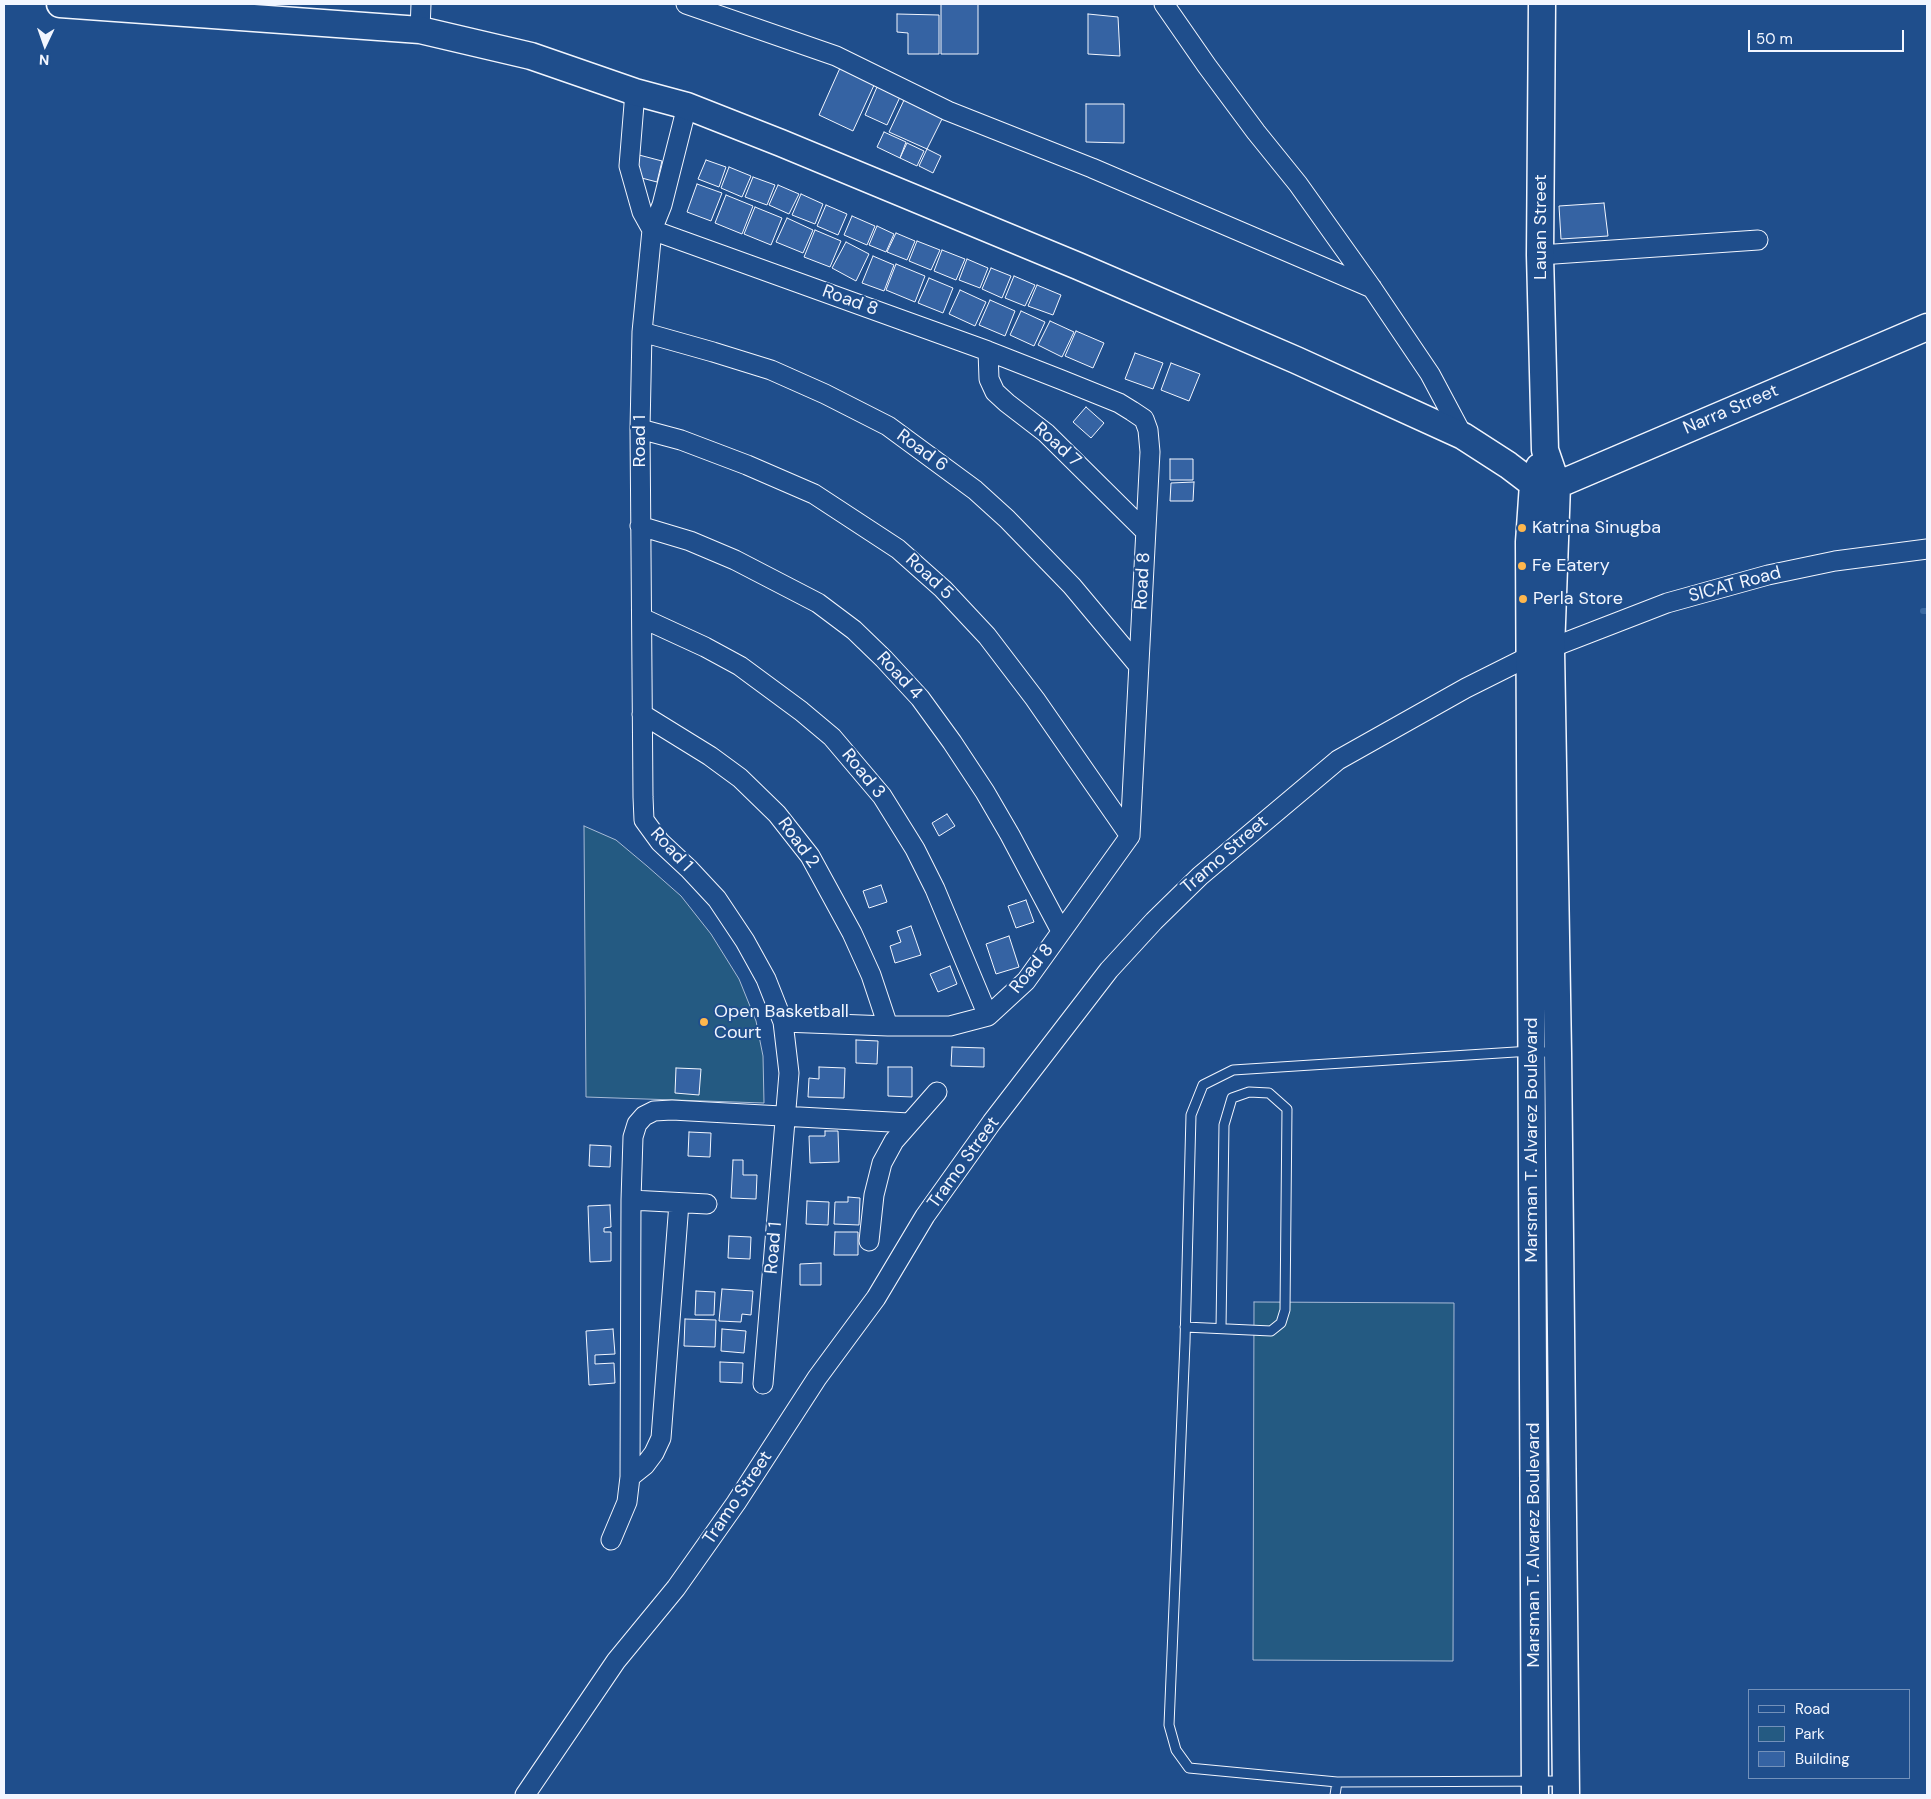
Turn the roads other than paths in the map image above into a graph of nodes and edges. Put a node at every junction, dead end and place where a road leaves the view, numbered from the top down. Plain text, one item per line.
1 (60, 4) edge
2 (421, 4) edge
3 (686, 4) edge
4 (1164, 4) edge
5 (1542, 4) edge
6 (420, 30) junction
7 (635, 92) junction
8 (687, 106) junction
9 (652, 230) junction
10 (1758, 240) dead end
11 (1540, 255) junction
12 (1372, 288) junction
13 (1927, 327) edge
14 (642, 332) junction
15 (988, 351) junction
16 (640, 429) junction
17 (1463, 436) junction
18 (1545, 484) junction
19 (640, 526) junction
20 (1145, 531) junction
21 (1927, 549) edge
22 (642, 618) junction
23 (1540, 653) junction
24 (1138, 665) junction
25 (642, 714) junction
26 (1130, 836) junction
27 (1061, 931) junction
28 (988, 1016) junction
29 (784, 1022) junction
30 (888, 1026) junction
31 (1531, 1051) junction
32 (1558, 1053) junction
33 (937, 1092) dead end
34 (784, 1115) junction
35 (909, 1123) junction
36 (631, 1200) junction
37 (679, 1203) junction
38 (707, 1204) dead end
39 (868, 1241) dead end
40 (1185, 1327) junction
41 (1220, 1328) junction
42 (763, 1384) dead end
43 (630, 1477) junction
44 (611, 1540) dead end
45 (1337, 1782) junction
46 (1566, 1788) edge
47 (1535, 1789) edge
48 (525, 1795) edge
49 (1335, 1795) edge

1 - 6 street
2 - 6 street
3 - 12 street
4 - 12 street
5 - 11 street, Lauan Street
6 - 7 street
7 - 8 street
7 - 9 street
8 - 9 street, Road 1
8 - 17 street
9 - 14 street, Road 1
9 - 15 street, Road 8
10 - 11 street
11 - 18 street, Lauan Street
12 - 17 street
13 - 18 street, Narra Street
14 - 16 street, Road 1
14 - 24 street, Road 6
15 - 20 street, Road 7
15 - 20 street, Road 8
16 - 19 street, Road 1
16 - 26 street, Road 5
17 - 18 street
18 - 23 street, Marsman T. Alvarez Boulevard
19 - 22 street, Road 1
19 - 27 street, Road 4
20 - 24 street, Road 8
21 - 23 street, SICAT Road
22 - 25 street, Road 1
22 - 28 street, Road 3
23 - 31 street, Marsman T. Alvarez Boulevard
23 - 32 street, Marsman T. Alvarez Boulevard
23 - 48 street, Tramo Street
24 - 26 street, Road 8
25 - 29 street, Road 1
25 - 30 street, Road 2
26 - 27 street, Road 8
27 - 28 street, Road 8
28 - 30 street, Road 8
29 - 30 street, Road 8
29 - 34 street, Road 1
31 - 32 lane
31 - 40 lane
31 - 47 street, Marsman T. Alvarez Boulevard
32 - 46 street, Marsman T. Alvarez Boulevard
33 - 35 street
34 - 35 street
34 - 36 street
34 - 42 street, Road 1
35 - 39 street
36 - 37 street
36 - 43 street
37 - 38 street
37 - 43 street
40 - 41 lane
40 - 45 lane
41 - 41 lane
43 - 44 street
45 - 47 lane
45 - 49 lane
46 - 47 lane

